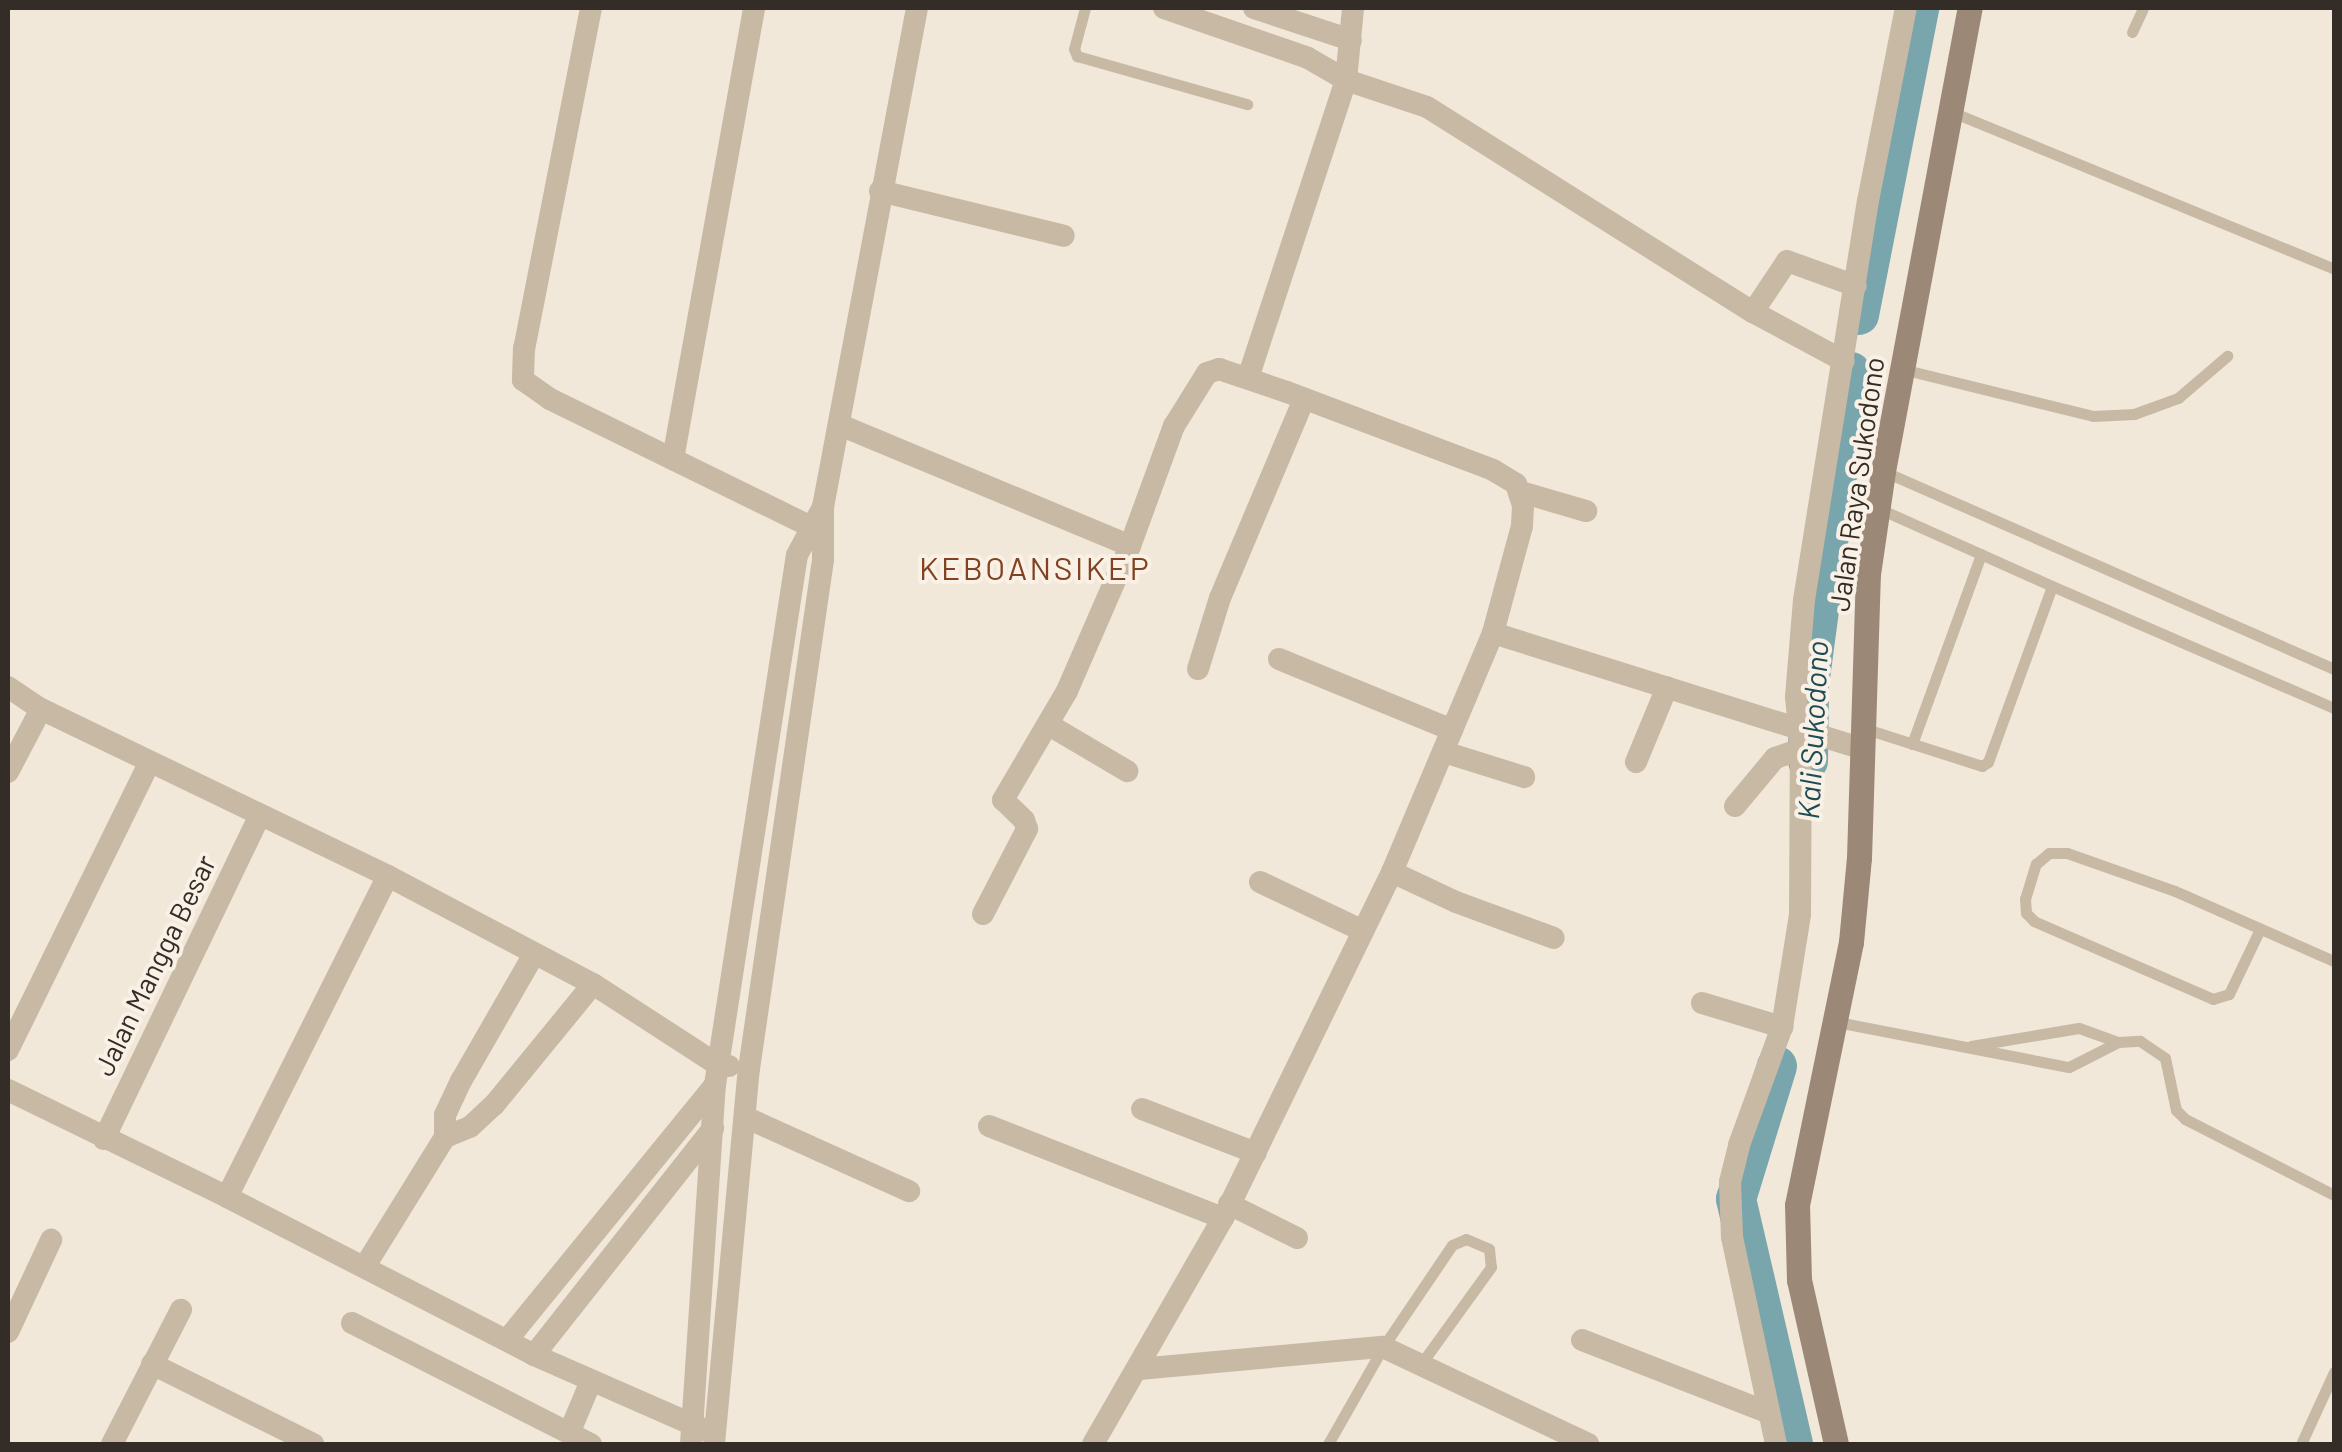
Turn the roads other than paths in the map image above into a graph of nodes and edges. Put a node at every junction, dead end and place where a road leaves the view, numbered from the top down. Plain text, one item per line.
1 (591, 8) edge
2 (754, 8) edge
3 (917, 8) edge
4 (1085, 8) edge
5 (1164, 8) edge
6 (1254, 8) edge
7 (1353, 8) edge
8 (1906, 8) edge
9 (1970, 8) edge
10 (2143, 8) edge
11 (2132, 32) dead end
12 (1348, 65) junction
13 (1247, 104) dead end
14 (1952, 112) junction
15 (880, 191) junction
16 (1064, 236) dead end
17 (2334, 269) edge
18 (1856, 286) junction
19 (1753, 312) junction
20 (2227, 356) dead end
21 (1844, 362) junction
22 (1902, 370) junction
23 (1248, 378) junction
24 (1304, 399) junction
25 (840, 425) junction
26 (673, 458) junction
27 (1883, 471) junction
28 (1521, 492) junction
29 (1878, 508) junction
30 (1586, 511) dead end
31 (817, 530) junction
32 (1130, 546) junction
33 (1981, 554) junction
34 (2052, 586) junction
35 (1493, 633) junction
36 (1280, 659) dead end
37 (1198, 668) dead end
38 (2334, 670) edge
39 (8, 687) edge
40 (1667, 687) junction
41 (2334, 708) edge
42 (41, 709) junction
43 (1049, 725) junction
44 (1801, 737) junction
45 (1856, 740) junction
46 (1448, 741) junction
47 (1912, 744) junction
48 (150, 762) junction
49 (1636, 762) dead end
50 (1127, 771) dead end
51 (8, 772) edge
52 (1524, 777) dead end
53 (1736, 806) dead end
54 (259, 816) junction
55 (1392, 872) junction
56 (388, 876) junction
57 (1260, 882) dead end
58 (983, 914) dead end
59 (2260, 929) junction
60 (1361, 930) junction
61 (1554, 938) dead end
62 (534, 954) junction
63 (2334, 961) edge
64 (593, 984) junction
65 (1702, 1003) dead end
66 (1838, 1022) junction
67 (1782, 1027) junction
68 (2118, 1042) junction
69 (1967, 1047) junction
70 (8, 1050) edge
71 (750, 1069) junction
72 (717, 1075) junction
73 (8, 1090) edge
74 (1142, 1109) dead end
75 (746, 1118) junction
76 (988, 1126) dead end
77 (713, 1128) junction
78 (445, 1137) junction
79 (104, 1139) junction
80 (1256, 1153) junction
81 (909, 1191) dead end
82 (2334, 1195) edge
83 (228, 1197) junction
84 (1226, 1211) junction
85 (1297, 1238) dead end
86 (50, 1240) dead end
87 (365, 1266) junction
88 (8, 1278) edge
89 (30, 1288) junction
90 (181, 1310) dead end
91 (352, 1323) dead end
92 (8, 1332) edge
93 (507, 1340) junction
94 (1582, 1340) dead end
95 (1383, 1347) junction
96 (534, 1354) junction
97 (152, 1364) junction
98 (1421, 1365) junction
99 (1139, 1369) junction
100 (2334, 1372) edge
101 (591, 1381) junction
102 (1767, 1412) junction
103 (570, 1431) junction
104 (691, 1436) edge
105 (715, 1439) edge
106 (302, 1442) edge
107 (112, 1444) edge
108 (591, 1444) edge
109 (1094, 1444) edge
110 (1328, 1444) edge
111 (1588, 1444) edge
112 (1776, 1444) edge
113 (1836, 1444) edge
114 (2302, 1444) edge

1 - 26 street
2 - 26 street
3 - 15 street
4 - 13 lane
5 - 12 street
6 - 12 street
7 - 12 street
8 - 18 street
9 - 14 main road, Jalan Raya Sukodono
10 - 11 lane
12 - 19 street
12 - 23 street
14 - 17 lane
14 - 22 main road, Jalan Raya Sukodono
15 - 16 street
15 - 25 street
18 - 19 street
18 - 21 street
19 - 21 street
20 - 22 lane
21 - 44 street
22 - 27 main road, Jalan Raya Sukodono
23 - 24 street
23 - 32 street
24 - 28 street
24 - 37 street
25 - 31 street
25 - 32 street
26 - 31 street
27 - 29 main road, Jalan Raya Sukodono
27 - 38 lane
28 - 30 street
28 - 35 street
29 - 33 lane
29 - 45 main road, Jalan Raya Sukodono
31 - 71 street
31 - 72 street
32 - 43 street
33 - 34 lane
33 - 47 lane
34 - 41 lane
34 - 47 lane
35 - 40 street
35 - 46 street
36 - 46 street
39 - 42 street
40 - 44 street
40 - 49 street
42 - 48 street
42 - 51 street
43 - 50 street
43 - 58 street
44 - 45 street
44 - 53 street
44 - 67 street
45 - 47 lane
45 - 66 main road, Jalan Raya Sukodono
46 - 52 street
46 - 55 street
48 - 54 street
48 - 70 street
54 - 56 street
54 - 79 street, Jalan Mangga Besar
55 - 60 street
55 - 61 street
56 - 62 street
56 - 83 street
57 - 60 street
59 - 59 lane
59 - 63 lane
60 - 80 street
62 - 64 street
62 - 78 street
64 - 72 street
64 - 78 street
65 - 67 street
66 - 69 lane
66 - 113 main road, Jalan Raya Sukodono
67 - 102 street
68 - 69 lane
68 - 69 lane
68 - 82 lane
71 - 72 street
71 - 75 street
72 - 77 street
72 - 93 street
73 - 79 street
74 - 80 street
75 - 81 street
75 - 105 street
76 - 84 street
77 - 96 street
77 - 104 street
78 - 87 street
79 - 83 street
80 - 84 street
83 - 87 street
84 - 85 street
84 - 99 street
86 - 89 street
87 - 93 street
88 - 89 street
89 - 92 street
90 - 97 street
91 - 103 street
93 - 96 street
94 - 102 street
95 - 98 street
95 - 98 lane
95 - 99 street
95 - 110 lane
96 - 101 street
97 - 106 street
97 - 107 street
98 - 111 street
99 - 109 street
100 - 114 lane
101 - 103 street
101 - 104 street
102 - 112 street
103 - 108 street
104 - 105 street

